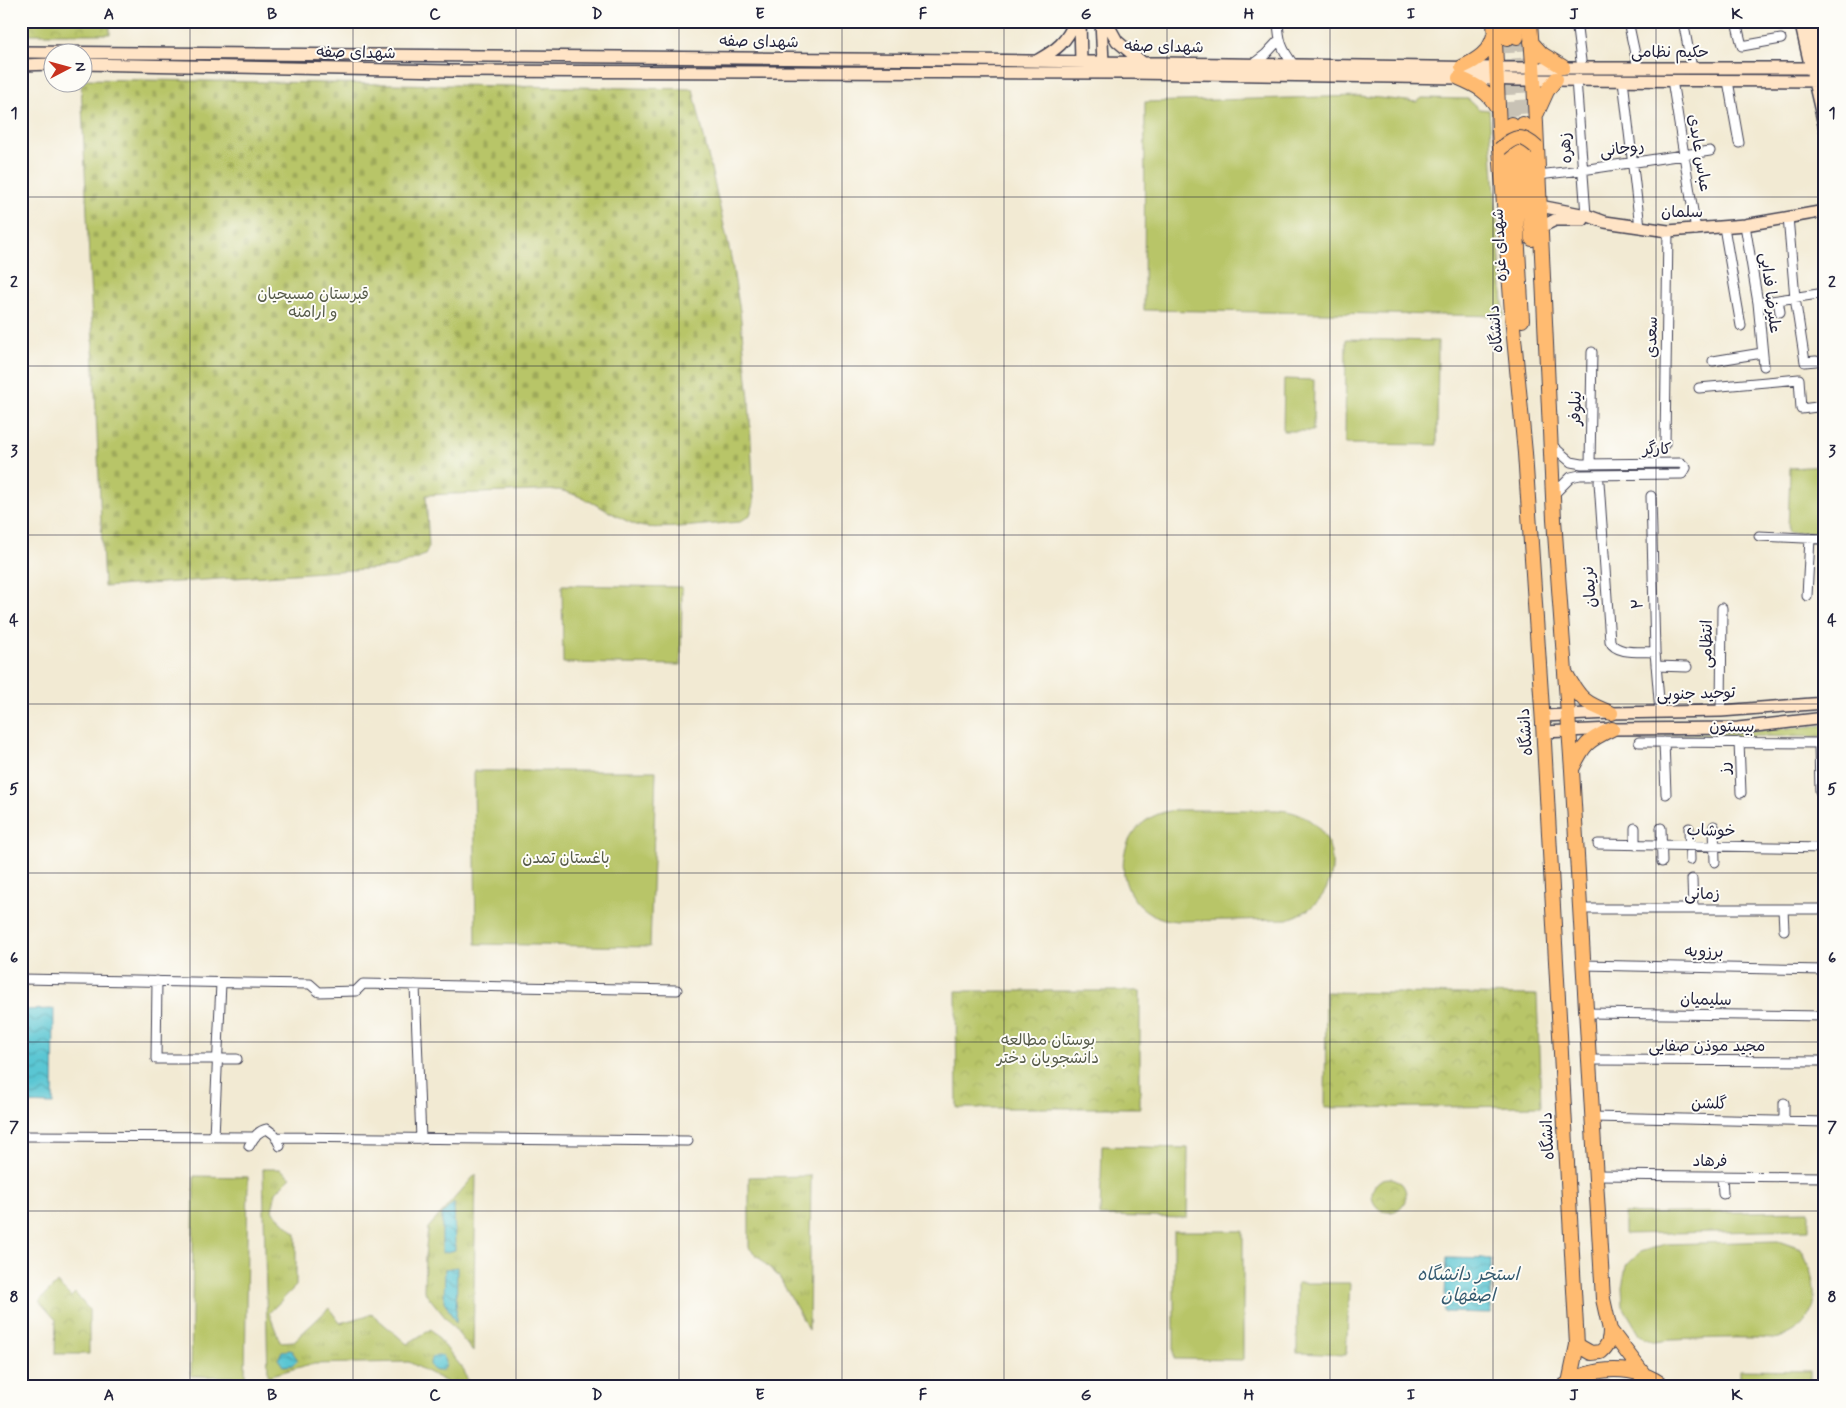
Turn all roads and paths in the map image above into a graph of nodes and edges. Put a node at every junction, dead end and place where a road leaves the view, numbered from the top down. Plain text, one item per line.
1 (1075, 21) edge
2 (1080, 21) edge
3 (1102, 21) edge
4 (1106, 21) edge
5 (1278, 21) edge
6 (1505, 21) edge
7 (1516, 21) edge
8 (1530, 21) edge
9 (1576, 21) edge
10 (1628, 21) edge
11 (1683, 21) edge
12 (1736, 21) edge
13 (1800, 21) edge
14 (1810, 21) edge
15 (1503, 32) edge
16 (1781, 39) dead end
17 (1279, 40) junction
18 (1532, 42) junction
19 (21, 52) edge
20 (513, 56) junction
21 (1036, 61) junction
22 (1081, 62) junction
23 (1103, 62) junction
24 (1143, 63) junction
25 (42, 64) edge
26 (92, 64) edge
27 (1253, 64) junction
28 (1293, 64) junction
29 (1581, 64) junction
30 (21, 65) edge
31 (1638, 68) junction
32 (1692, 68) junction
33 (1819, 68) edge
34 (513, 71) junction
35 (1460, 72) junction
36 (1092, 73) junction
37 (1498, 73) junction
38 (1546, 73) junction
39 (1576, 80) junction
40 (1623, 80) junction
41 (1672, 80) junction
42 (1728, 81) junction
43 (1822, 82) edge
44 (1498, 109) junction
45 (1523, 122) junction
46 (1825, 129) edge
47 (1739, 143) dead end
48 (1537, 148) junction
49 (1500, 149) junction
50 (1710, 151) dead end
51 (1683, 155) junction
52 (1634, 162) junction
53 (1582, 170) junction
54 (1538, 174) junction
55 (1540, 206) junction
56 (1825, 211) edge
57 (1555, 215) junction
58 (1586, 215) junction
59 (1788, 217) junction
60 (1605, 222) junction
61 (1745, 225) junction
62 (1640, 226) junction
63 (1541, 227) junction
64 (1724, 227) junction
65 (1696, 230) junction
66 (1668, 231) junction
67 (1825, 292) edge
68 (1795, 298) junction
69 (1778, 300) junction
70 (1758, 303) junction
71 (1780, 312) dead end
72 (1740, 326) dead end
73 (1592, 352) dead end
74 (1762, 353) junction
75 (1816, 360) dead end
76 (1713, 361) dead end
77 (1764, 366) dead end
78 (1699, 388) dead end
79 (1825, 406) edge
80 (1550, 444) junction
81 (1665, 444) dead end
82 (1525, 454) junction
83 (1590, 464) junction
84 (1599, 482) dead end
85 (1553, 495) junction
86 (1651, 496) dead end
87 (1759, 536) dead end
88 (1810, 538) junction
89 (1825, 539) edge
90 (1807, 596) dead end
91 (1722, 608) dead end
92 (1655, 652) junction
93 (1656, 666) junction
94 (1687, 668) dead end
95 (1564, 670) junction
96 (1819, 703) edge
97 (1721, 711) junction
98 (1660, 712) junction
99 (1611, 713) junction
100 (1567, 714) junction
101 (1543, 716) junction
102 (1825, 718) edge
103 (1735, 728) junction
104 (1612, 729) junction
105 (1544, 732) junction
106 (1568, 732) junction
107 (1639, 742) dead end
108 (1664, 742) junction
109 (1739, 742) junction
110 (1822, 743) edge
111 (1572, 770) junction
112 (1820, 791) dead end
113 (1741, 793) dead end
114 (1666, 794) dead end
115 (1714, 826) dead end
116 (1634, 828) dead end
117 (1661, 828) dead end
118 (1690, 828) dead end
119 (1598, 844) dead end
120 (1635, 845) junction
121 (1662, 845) junction
122 (1690, 846) junction
123 (1715, 846) junction
124 (1825, 848) edge
125 (1690, 860) dead end
126 (1662, 862) dead end
127 (1715, 862) dead end
128 (1692, 879) dead end
129 (1580, 909) junction
130 (1693, 909) junction
131 (1783, 909) junction
132 (1825, 909) edge
133 (1784, 930) dead end
134 (1583, 965) junction
135 (1825, 970) edge
136 (21, 978) edge
137 (157, 982) junction
138 (221, 983) junction
139 (415, 985) junction
140 (677, 990) dead end
141 (1586, 1014) junction
142 (1825, 1016) edge
143 (218, 1059) junction
144 (237, 1060) dead end
145 (1589, 1060) junction
146 (1825, 1061) edge
147 (1784, 1103) dead end
148 (1592, 1117) junction
149 (1784, 1121) junction
150 (1825, 1122) edge
151 (21, 1136) edge
152 (214, 1136) junction
153 (255, 1137) junction
154 (276, 1137) junction
155 (421, 1138) junction
156 (688, 1141) dead end
157 (249, 1146) dead end
158 (280, 1146) dead end
159 (1596, 1175) junction
160 (1722, 1176) junction
161 (1825, 1177) edge
162 (1723, 1194) dead end
163 (1610, 1330) junction
164 (1577, 1345) junction
165 (1646, 1376) junction
166 (1566, 1385) edge
167 (1665, 1387) edge

1 - 21 main road
2 - 22 main road
3 - 23 main road
4 - 24 main road
5 - 17 street
6 - 15 main road
7 - 15 main road
8 - 18 main road
9 - 29 street
10 - 31 street
11 - 32 street
12 - 16 street
13 - 33 main road
14 - 33 main road
15 - 35 main road
15 - 37 main road, دانشگاه
17 - 27 street
17 - 28 street
18 - 38 main road
18 - 38 main road
19 - 20 main road, شهدای صفه
20 - 21 main road, شهدای صفه
20 - 34 main road
21 - 22 main road, شهدای صفه
22 - 23 main road, شهدای صفه
22 - 36 main road
23 - 24 main road, شهدای صفه
23 - 36 main road
24 - 27 main road, شهدای صفه
25 - 30 main road
26 - 34 main road, شهدای صفه
27 - 28 main road, شهدای صفه
28 - 35 main road, شهدای صفه
29 - 31 main road, حکیم نظامی
29 - 38 main road, حکیم نظامی
31 - 32 main road, حکیم نظامی
32 - 33 main road, حکیم نظامی
33 - 43 main road
34 - 36 main road, شهدای صفه
35 - 36 main road, شهدای صفه
35 - 37 main road, شهدای صفه
35 - 44 main road
37 - 38 main road, حکیم نظامی
37 - 38 main road, حکیم نظامی
37 - 44 main road, دانشگاه
38 - 39 main road, حکیم نظامی
38 - 45 main road
38 - 45 main road
39 - 40 main road, حکیم نظامی
39 - 53 street, زهره
40 - 41 main road, حکیم نظامی
40 - 52 street
41 - 42 main road, حکیم نظامی
41 - 51 street, عباس عابدی
42 - 43 main road, حکیم نظامی
42 - 47 street
43 - 46 main road
44 - 49 main road, دانشگاه
45 - 48 main road
45 - 80 main road, شهدای غزه
45 - 82 main road, شهدای غزه
48 - 49 main road, bridge
48 - 54 main road
49 - 82 main road, دانشگاه
50 - 51 street, روحانی
51 - 52 street, روحانی
51 - 65 street, عباس عابدی
52 - 53 street, روحانی
52 - 62 street
53 - 54 street, روحانی
53 - 58 street, زهره
54 - 55 main road
55 - 57 main road, سلمان
55 - 63 main road
56 - 59 main road, سلمان
57 - 58 main road, سلمان
57 - 60 main road
57 - 63 main road
58 - 60 main road, سلمان
59 - 61 main road, سلمان
59 - 68 street
60 - 62 main road, سلمان
61 - 64 main road, سلمان
61 - 70 street, علیرضا فدایی
62 - 66 main road, سلمان
63 - 80 main road
64 - 65 main road, سلمان
64 - 72 street
65 - 66 main road, سلمان
66 - 81 street, سعدی
67 - 68 street
68 - 69 street
68 - 75 street
69 - 70 street
69 - 71 street
70 - 74 street, علیرضا فدایی
73 - 83 street, نیلوفر
74 - 76 street
74 - 77 street, علیرضا فدایی
78 - 79 street
80 - 83 street, کارگر
80 - 85 main road
82 - 101 main road, دانشگاه
83 - 85 street, کارگر
84 - 92 street, نریمان
85 - 95 main road
86 - 92 street, ۲
87 - 88 street
88 - 89 street
88 - 90 street
91 - 97 street, انتظامی
92 - 93 street, ۲
93 - 94 street
93 - 98 street, ۲
95 - 99 main road
95 - 100 main road
96 - 97 main road, توحید جنوبی
96 - 103 main road
97 - 98 main road, توحید جنوبی
98 - 99 main road, توحید جنوبی
99 - 100 main road, توحید جنوبی
100 - 101 main road, توحید جنوبی
100 - 106 main road
101 - 105 main road, دانشگاه
102 - 103 main road, توحید جنوبی
103 - 104 main road, توحید جنوبی
104 - 106 main road, توحید جنوبی
104 - 111 main road
105 - 106 main road, توحید جنوبی
105 - 164 main road, دانشگاه
106 - 111 main road
107 - 108 street, بیستون
108 - 109 street, بیستون
108 - 114 street
109 - 110 street, بیستون
109 - 113 street, رز
110 - 112 street
111 - 129 main road
115 - 123 street
116 - 120 street
117 - 121 street
118 - 122 street
119 - 120 street, خوشاب
120 - 121 street, خوشاب
121 - 122 street, خوشاب
121 - 126 street
122 - 123 street, خوشاب
122 - 125 street
123 - 124 street, خوشاب
123 - 127 street
128 - 130 street
129 - 130 street, زمانی
129 - 134 main road
130 - 131 street, زمانی
131 - 132 street, زمانی
131 - 133 street
134 - 135 street, برزویه
134 - 141 main road
136 - 137 street
137 - 138 street
137 - 143 street
138 - 139 street
138 - 143 street
139 - 140 street
139 - 155 street
141 - 142 street, سلیمیان
141 - 145 main road
143 - 144 street
143 - 152 street
145 - 146 street, مجید موذن صفایی
145 - 148 main road
147 - 149 street
148 - 149 street, گلشن
148 - 159 main road
149 - 150 street, گلشن
151 - 152 street
152 - 153 street
153 - 154 street
153 - 157 street
154 - 155 street
154 - 158 street
155 - 156 street
159 - 160 street, فرهاد
159 - 163 main road
160 - 161 street, فرهاد
160 - 162 street
163 - 164 main road
163 - 165 main road
164 - 166 main road, دانشگاه
165 - 166 main road
165 - 167 main road

